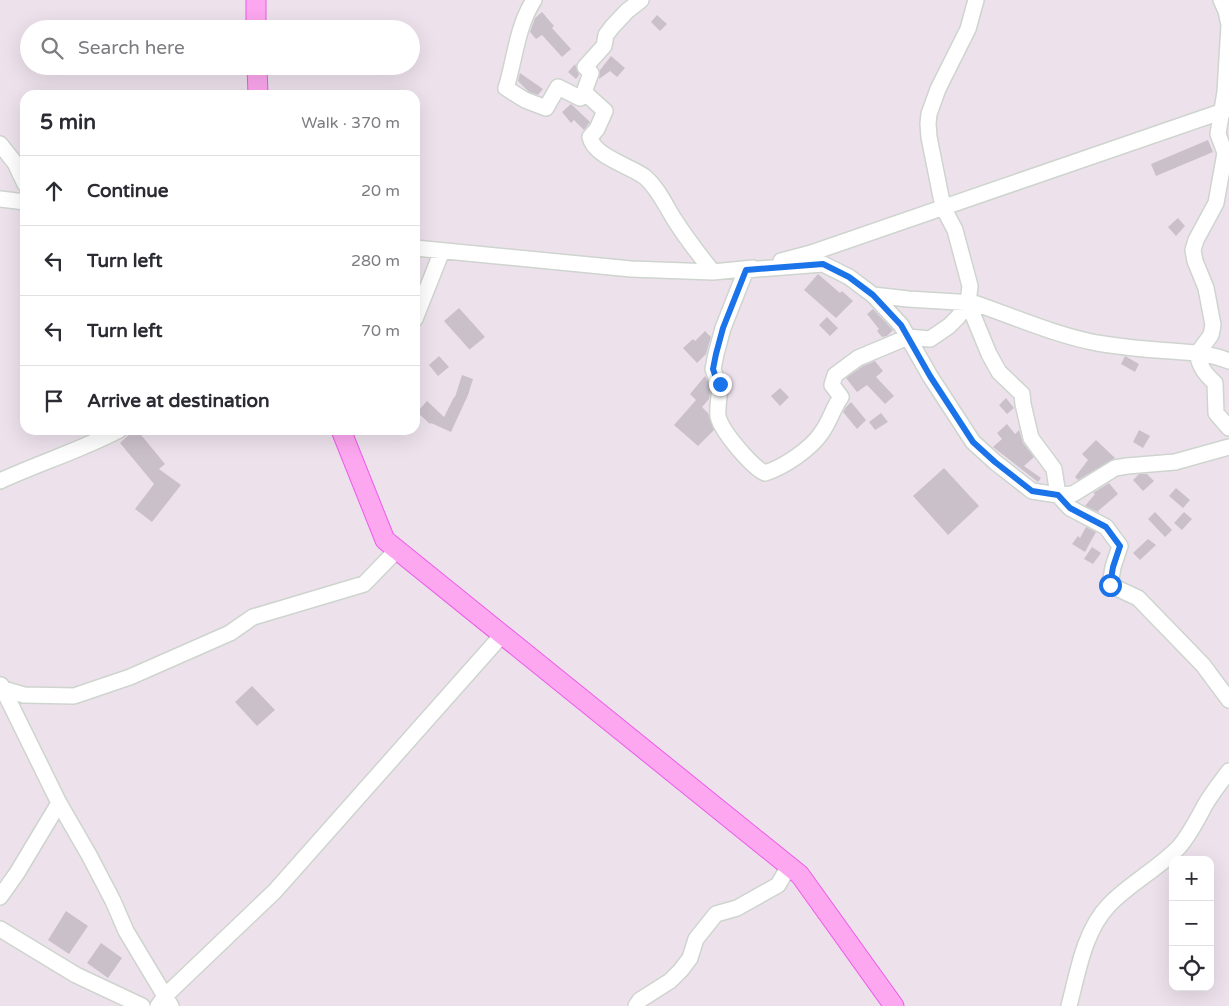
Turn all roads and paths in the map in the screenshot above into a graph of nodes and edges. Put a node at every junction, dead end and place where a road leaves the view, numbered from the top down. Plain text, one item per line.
1 (256, 0) edge
2 (534, 0) edge
3 (642, 0) edge
4 (976, 0) edge
5 (1221, 0) edge
6 (256, 20) edge
7 (257, 75) edge
8 (258, 90) edge
9 (584, 92) junction
10 (1227, 112) edge
11 (0, 144) edge
12 (20, 174) edge
13 (0, 199) edge
14 (20, 201) edge
15 (943, 207) junction
16 (420, 249) edge
17 (442, 251) junction
18 (746, 270) junction
19 (713, 272) junction
20 (873, 295) junction
21 (968, 303) junction
22 (420, 306) edge
23 (908, 336) junction
24 (1197, 354) junction
25 (1229, 361) edge
26 (1229, 428) edge
27 (109, 435) edge
28 (346, 435) edge
29 (1229, 447) edge
30 (0, 481) edge
31 (1058, 495) junction
32 (397, 550) junction
33 (502, 635) junction
34 (1, 687) edge
35 (1229, 700) edge
36 (1229, 771) edge
37 (58, 803) junction
38 (789, 866) junction
39 (0, 897) edge
40 (0, 929) edge
41 (164, 1003) edge
42 (142, 1006) edge
43 (636, 1006) edge
44 (894, 1006) edge
45 (1068, 1006) edge

1 - 6 main road
2 - 9 street
3 - 9 street
4 - 15 street
5 - 10 street
7 - 8 main road
9 - 19 street
10 - 15 street
10 - 24 street
11 - 12 street
13 - 14 street
15 - 18 street
15 - 21 street
16 - 17 street
17 - 19 street
17 - 22 street
18 - 19 street
18 - 20 street
18 - 23 street
20 - 21 street
20 - 23 street
21 - 23 street
21 - 24 street
21 - 31 street
23 - 31 street
24 - 25 street
24 - 26 street
27 - 30 street
28 - 32 main road
29 - 31 street
31 - 35 street
32 - 33 main road
32 - 34 street
33 - 38 main road
33 - 41 street
34 - 37 street
36 - 45 street
37 - 39 street
37 - 41 street
38 - 43 street
38 - 44 main road
40 - 42 street

